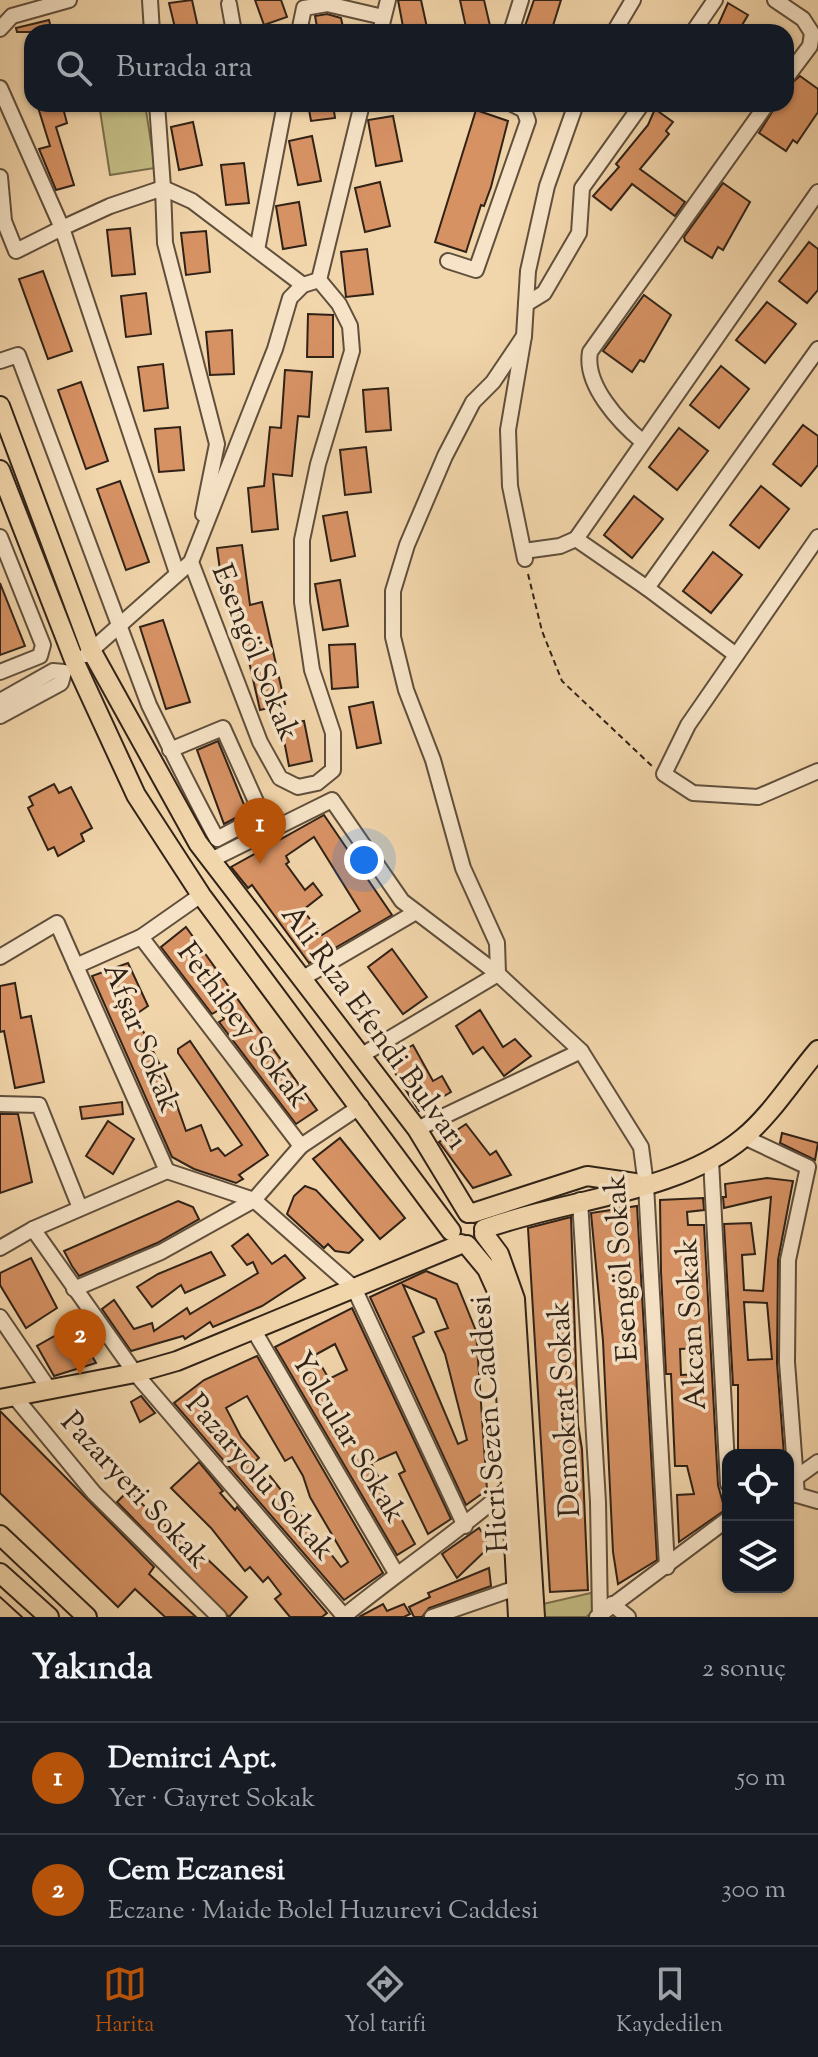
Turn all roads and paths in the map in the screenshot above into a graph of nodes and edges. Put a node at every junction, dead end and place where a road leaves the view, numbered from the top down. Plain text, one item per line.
1 (69, 0) edge
2 (150, 0) edge
3 (388, 0) edge
4 (521, 0) edge
5 (633, 0) edge
6 (715, 0) edge
7 (775, 0) edge
8 (229, 4) dead end
9 (152, 24) edge
10 (233, 24) edge
11 (301, 24) edge
12 (378, 24) edge
13 (381, 24) edge
14 (514, 24) edge
15 (619, 24) edge
16 (698, 24) edge
17 (0, 29) edge
18 (794, 67) edge
19 (0, 88) edge
20 (158, 112) edge
21 (279, 112) edge
22 (360, 112) edge
23 (525, 112) edge
24 (573, 112) edge
25 (636, 112) edge
26 (761, 112) edge
27 (0, 177) edge
28 (163, 188) junction
29 (818, 192) edge
30 (62, 228) junction
31 (257, 250) junction
32 (448, 261) dead end
33 (319, 280) junction
34 (303, 285) junction
35 (526, 304) junction
36 (524, 336) junction
37 (818, 349) edge
38 (0, 361) edge
39 (0, 406) edge
40 (643, 442) junction
41 (0, 470) edge
42 (0, 537) edge
43 (818, 537) edge
44 (576, 539) junction
45 (194, 555) junction
46 (525, 555) junction
47 (177, 573) junction
48 (647, 588) junction
49 (121, 622) junction
50 (91, 650) junction
51 (736, 655) junction
52 (76, 665) junction
53 (0, 672) edge
54 (0, 701) edge
55 (0, 716) edge
56 (170, 750) junction
57 (818, 771) edge
58 (664, 774) junction
59 (213, 859) junction
60 (201, 895) junction
61 (416, 912) junction
62 (141, 937) junction
63 (2, 951) edge
64 (76, 966) junction
65 (498, 974) junction
66 (303, 978) junction
67 (818, 1050) edge
68 (581, 1051) junction
69 (362, 1055) junction
70 (0, 1104) edge
71 (361, 1106) junction
72 (417, 1129) junction
73 (744, 1137) junction
74 (301, 1146) junction
75 (711, 1160) junction
76 (167, 1171) junction
77 (646, 1185) junction
78 (254, 1200) junction
79 (580, 1200) junction
80 (80, 1208) junction
81 (470, 1213) junction
82 (33, 1229) junction
83 (484, 1232) junction
84 (458, 1239) junction
85 (0, 1248) edge
86 (354, 1288) junction
87 (74, 1289) junction
88 (0, 1317) edge
89 (253, 1329) junction
90 (135, 1373) junction
91 (49, 1389) junction
92 (7, 1397) edge
93 (726, 1449) edge
94 (818, 1462) edge
95 (797, 1477) junction
96 (511, 1486) junction
97 (794, 1491) edge
98 (794, 1496) edge
99 (818, 1501) edge
100 (725, 1521) edge
101 (465, 1526) junction
102 (0, 1535) edge
103 (667, 1567) junction
104 (0, 1573) edge
105 (396, 1573) junction
106 (516, 1588) junction
107 (612, 1604) junction
108 (599, 1616) edge
109 (49, 1617) edge
110 (87, 1617) edge
111 (219, 1617) edge
112 (344, 1617) edge
113 (432, 1617) edge
114 (518, 1617) edge
115 (535, 1617) edge
116 (628, 1617) edge

1 - 17 street
2 - 9 street
3 - 13 street
4 - 14 street
5 - 15 street
6 - 16 street
7 - 18 street
8 - 10 street
11 - 12 street
19 - 30 street
20 - 28 street
21 - 31 street
22 - 33 street
23 - 32 street
24 - 35 street
25 - 35 street
26 - 40 street
27 - 30 street
28 - 30 street
28 - 31 street
28 - 45 street
29 - 40 street
30 - 47 street
31 - 34 street
33 - 34 street
33 - 45 street, Esengöl Sokak
34 - 45 street
35 - 36 street
36 - 46 street
36 - 65 street
37 - 48 street
38 - 49 street
39 - 50 main road, Ali Rıza Efendi Bulvarı
40 - 44 street
41 - 52 main road, Ali Rıza Efendi Bulvarı
42 - 53 street
43 - 51 street
44 - 46 street
44 - 48 street
45 - 47 street, Esengöl Sokak
46 - 58 path
47 - 49 street, Esengöl Sokak
48 - 51 street
49 - 50 street, Esengöl Sokak
49 - 56 street
50 - 52 street, Esengöl Sokak
50 - 59 main road, Ali Rıza Efendi Bulvarı
51 - 58 street
52 - 60 main road, Ali Rıza Efendi Bulvarı
54 - 55 street
56 - 56 street
57 - 58 street
59 - 61 street, Esengöl Sokak
59 - 66 main road, Ali Rıza Efendi Bulvarı
60 - 62 street, Afşar Sokak
60 - 71 main road, Ali Rıza Efendi Bulvarı
61 - 65 street, Esengöl Sokak
61 - 66 street
62 - 64 street, Afşar Sokak
62 - 74 street, Fethibey Sokak
63 - 64 street
64 - 76 street, Afşar Sokak
65 - 68 street, Esengöl Sokak
65 - 69 street
66 - 69 main road, Ali Rıza Efendi Bulvarı
67 - 73 main road
68 - 72 street
68 - 77 street, Esengöl Sokak
69 - 72 main road, Ali Rıza Efendi Bulvarı
70 - 80 street
71 - 74 street
71 - 84 main road, Ali Rıza Efendi Bulvarı
72 - 81 main road, Ali Rıza Efendi Bulvarı
73 - 75 main road
73 - 95 street
74 - 78 street
75 - 77 main road
75 - 93 street, Akcan Sokak
76 - 78 street
76 - 80 street
77 - 79 main road
77 - 81 main road
77 - 103 street, Esengöl Sokak
78 - 86 street
78 - 87 street
79 - 83 main road
79 - 108 street, Demokrat Sokak
80 - 82 street
81 - 83 main road
81 - 84 main road
82 - 85 street
82 - 87 street, Pazaryolu Sokak
83 - 84 main road
83 - 115 main road, Hicri Sezen Caddesi
84 - 86 main road
84 - 96 main road, Ali Rıza Efendi Bulvarı
86 - 89 main road
86 - 101 street
87 - 90 street, Pazaryolu Sokak
88 - 91 street
89 - 90 main road
89 - 105 street, Yolcular Sokak
90 - 91 main road
90 - 112 street, Pazaryolu Sokak
91 - 92 main road
92 - 111 street, Pazaryeri Sokak
94 - 95 street
95 - 97 street
96 - 101 street
96 - 106 main road, Ali Rıza Efendi Bulvarı
98 - 99 street
100 - 103 street
101 - 105 street
102 - 110 main road
103 - 107 street
104 - 109 main road
105 - 112 street
106 - 113 street
106 - 114 main road, Ali Rıza Efendi Bulvarı
107 - 108 street
107 - 116 street

